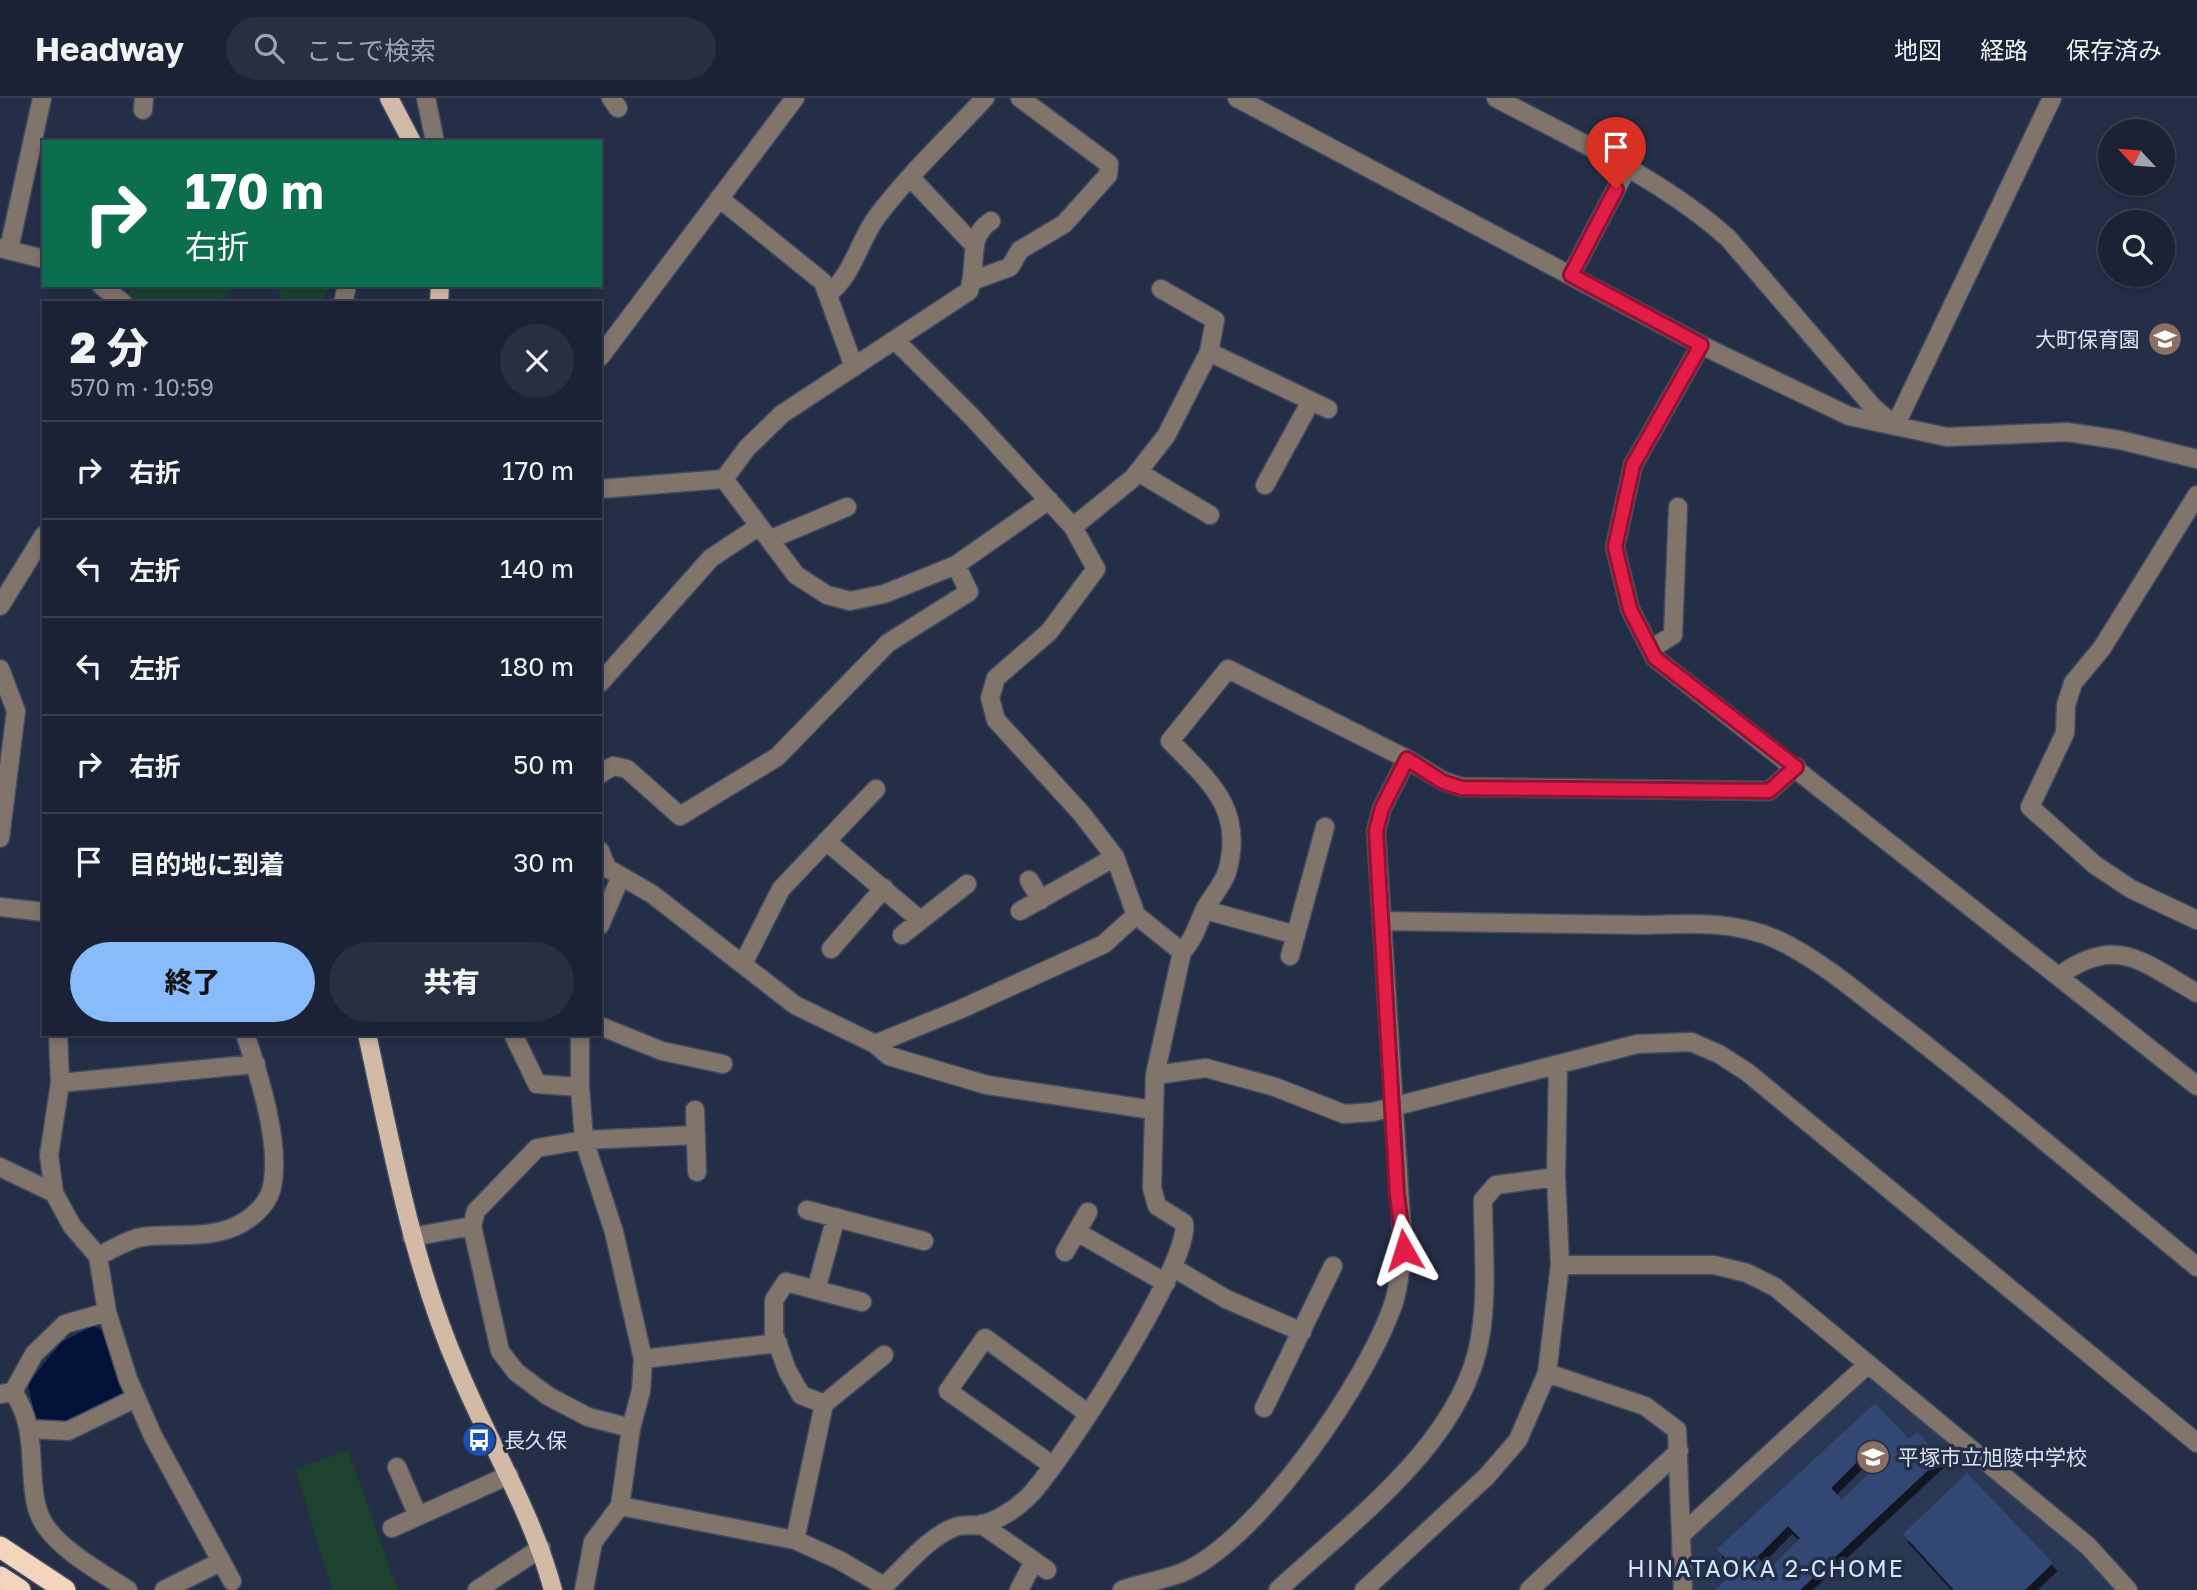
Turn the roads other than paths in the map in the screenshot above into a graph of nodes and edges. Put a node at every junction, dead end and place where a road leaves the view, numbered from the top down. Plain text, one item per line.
1 (42, 98) edge
2 (389, 98) edge
3 (426, 98) edge
4 (795, 98) edge
5 (985, 98) edge
6 (1020, 98) edge
7 (1237, 98) edge
8 (1496, 98) edge
9 (2052, 98) edge
10 (411, 140) edge
11 (435, 140) edge
12 (1627, 168) junction
13 (911, 178) junction
14 (719, 198) junction
15 (991, 221) dead end
16 (973, 244) junction
17 (4, 249) edge
18 (42, 258) edge
19 (1571, 275) junction
20 (970, 286) junction
21 (103, 287) edge
22 (1161, 289) dead end
23 (828, 294) junction
24 (121, 301) edge
25 (896, 341) junction
26 (1701, 345) junction
27 (1209, 352) junction
28 (602, 354) edge
29 (855, 368) junction
30 (1311, 401) junction
31 (1328, 409) dead end
32 (1895, 426) junction
33 (2197, 459) edge
34 (1138, 472) junction
35 (724, 480) junction
36 (1265, 485) dead end
37 (602, 489) edge
38 (2197, 495) edge
39 (1049, 500) junction
40 (1678, 507) dead end
41 (847, 508) dead end
42 (1209, 514) dead end
43 (1073, 527) junction
44 (764, 533) junction
45 (42, 538) edge
46 (956, 565) junction
47 (0, 606) edge
48 (1651, 649) junction
49 (0, 669) edge
50 (602, 681) edge
51 (7, 745) edge
52 (1407, 759) junction
53 (1796, 767) junction
54 (602, 773) edge
55 (876, 789) dead end
56 (1325, 827) dead end
57 (0, 838) edge
58 (826, 841) junction
59 (602, 856) edge
60 (1115, 858) junction
61 (621, 876) junction
62 (1029, 880) dead end
63 (967, 884) dead end
64 (884, 888) junction
65 (1041, 900) junction
66 (0, 907) edge
67 (1205, 909) junction
68 (1020, 911) dead end
69 (42, 912) edge
70 (1136, 915) junction
71 (919, 919) junction
72 (602, 920) edge
73 (2197, 920) edge
74 (1382, 921) junction
75 (902, 935) dead end
76 (1296, 935) junction
77 (831, 949) dead end
78 (1182, 952) junction
79 (1290, 956) dead end
80 (744, 962) junction
81 (2059, 976) junction
82 (2197, 993) edge
83 (602, 1027) edge
84 (58, 1036) edge
85 (246, 1036) edge
86 (368, 1036) edge
87 (514, 1036) edge
88 (580, 1036) edge
89 (875, 1044) junction
90 (256, 1064) junction
91 (723, 1064) dead end
92 (1558, 1064) junction
93 (1155, 1074) junction
94 (60, 1083) junction
95 (2197, 1086) edge
96 (580, 1087) junction
97 (1394, 1104) junction
98 (695, 1110) dead end
99 (1153, 1110) junction
100 (696, 1135) junction
101 (584, 1140) junction
102 (0, 1167) edge
103 (697, 1172) dead end
104 (1556, 1177) junction
105 (54, 1193) junction
106 (807, 1209) dead end
107 (1087, 1212) dead end
108 (836, 1217) junction
109 (472, 1226) junction
110 (1077, 1232) junction
111 (412, 1237) junction
112 (924, 1241) dead end
113 (1065, 1252) dead end
114 (98, 1256) junction
115 (1560, 1265) junction
116 (1332, 1266) dead end
117 (2197, 1267) edge
118 (1170, 1275) junction
119 (816, 1290) junction
120 (862, 1303) dead end
121 (107, 1312) junction
122 (1302, 1332) junction
123 (778, 1343) junction
124 (884, 1355) dead end
125 (643, 1359) junction
126 (1867, 1365) junction
127 (1547, 1373) junction
128 (6, 1393) edge
129 (136, 1398) junction
130 (824, 1404) junction
131 (1264, 1408) dead end
132 (1087, 1413) junction
133 (631, 1428) junction
134 (30, 1429) junction
135 (2197, 1443) edge
136 (1679, 1451) junction
137 (1052, 1465) junction
138 (397, 1467) dead end
139 (509, 1475) junction
140 (620, 1506) junction
141 (418, 1516) junction
142 (981, 1524) junction
143 (392, 1528) dead end
144 (1682, 1534) junction
145 (795, 1540) junction
146 (0, 1547) edge
147 (541, 1548) junction
148 (220, 1562) junction
149 (0, 1577) edge
150 (232, 1581) dead end
151 (885, 1588) edge
152 (20, 1590) edge
153 (65, 1590) edge
154 (128, 1590) edge
155 (164, 1590) edge
156 (477, 1590) edge
157 (553, 1590) edge
158 (584, 1590) edge
159 (1019, 1590) edge
160 (1122, 1590) edge
161 (1278, 1590) edge
162 (1364, 1590) edge
163 (1528, 1590) edge
164 (1683, 1590) edge
165 (2128, 1590) edge

1 - 17 street
2 - 10 main road
3 - 11 street
4 - 14 street
5 - 13 street
6 - 20 street
7 - 19 street
8 - 12 street
9 - 32 street
12 - 19 street
12 - 32 street
13 - 16 street
13 - 23 street
14 - 23 street
14 - 28 street
15 - 16 street
16 - 20 street
17 - 18 street
19 - 26 street
20 - 25 street
21 - 24 street
22 - 27 street
23 - 29 street
25 - 29 street
25 - 39 street
26 - 32 street
26 - 48 street
27 - 30 street
27 - 34 street
29 - 35 street
30 - 31 street
30 - 36 street
32 - 33 street
34 - 42 street
34 - 43 street
35 - 37 street
35 - 44 street
38 - 73 street
39 - 43 street
39 - 46 street
40 - 48 street
41 - 44 street
43 - 60 street
44 - 46 street
44 - 50 street
45 - 47 street
46 - 54 street
48 - 53 street
49 - 51 street
51 - 57 street
52 - 53 street
52 - 67 street
52 - 74 street
53 - 81 street
55 - 58 street
56 - 76 street
58 - 64 street
58 - 80 street
59 - 61 street
60 - 65 street
60 - 70 street
61 - 72 street
61 - 80 street
62 - 65 street
63 - 71 street
64 - 71 street
64 - 77 street
65 - 68 street
66 - 69 street
67 - 76 street
67 - 78 street
70 - 78 street
70 - 89 street
71 - 75 street
74 - 97 street
74 - 117 street
76 - 79 street
78 - 93 street
80 - 89 street
81 - 82 street
81 - 95 street
83 - 91 street
84 - 94 street
85 - 90 street
86 - 111 main road
87 - 96 street
88 - 96 street
89 - 99 street
90 - 94 street
90 - 114 street
92 - 97 street
92 - 104 street
92 - 135 street
93 - 97 street
93 - 99 street
94 - 105 street
96 - 101 street
97 - 160 street
98 - 100 street
99 - 118 street
100 - 101 street
100 - 103 street
101 - 109 street
101 - 125 street
102 - 105 street
104 - 115 street
104 - 161 street
105 - 114 street
106 - 108 street
107 - 110 street
108 - 112 street
108 - 119 street
109 - 111 street
109 - 133 street
110 - 113 street
110 - 118 street
111 - 139 main road
114 - 121 street
115 - 126 street
115 - 127 street
116 - 122 street
118 - 122 street
118 - 132 street
119 - 120 street
119 - 123 street
121 - 128 street
121 - 129 street
122 - 131 street
123 - 125 street
123 - 130 street
124 - 130 street
125 - 133 street
126 - 144 street
126 - 165 street
127 - 136 street
127 - 162 street
128 - 134 street
129 - 134 street
129 - 148 street
130 - 145 street
132 - 137 street
132 - 137 street
133 - 140 street
134 - 154 street
136 - 144 street
136 - 163 street
137 - 142 street
138 - 141 street
139 - 141 street
139 - 147 main road
140 - 145 street
140 - 158 street
141 - 143 street
142 - 151 street
142 - 159 street
144 - 164 street
145 - 151 street
146 - 153 highway
147 - 156 street
147 - 157 main road
148 - 150 street
148 - 155 street
149 - 152 highway

